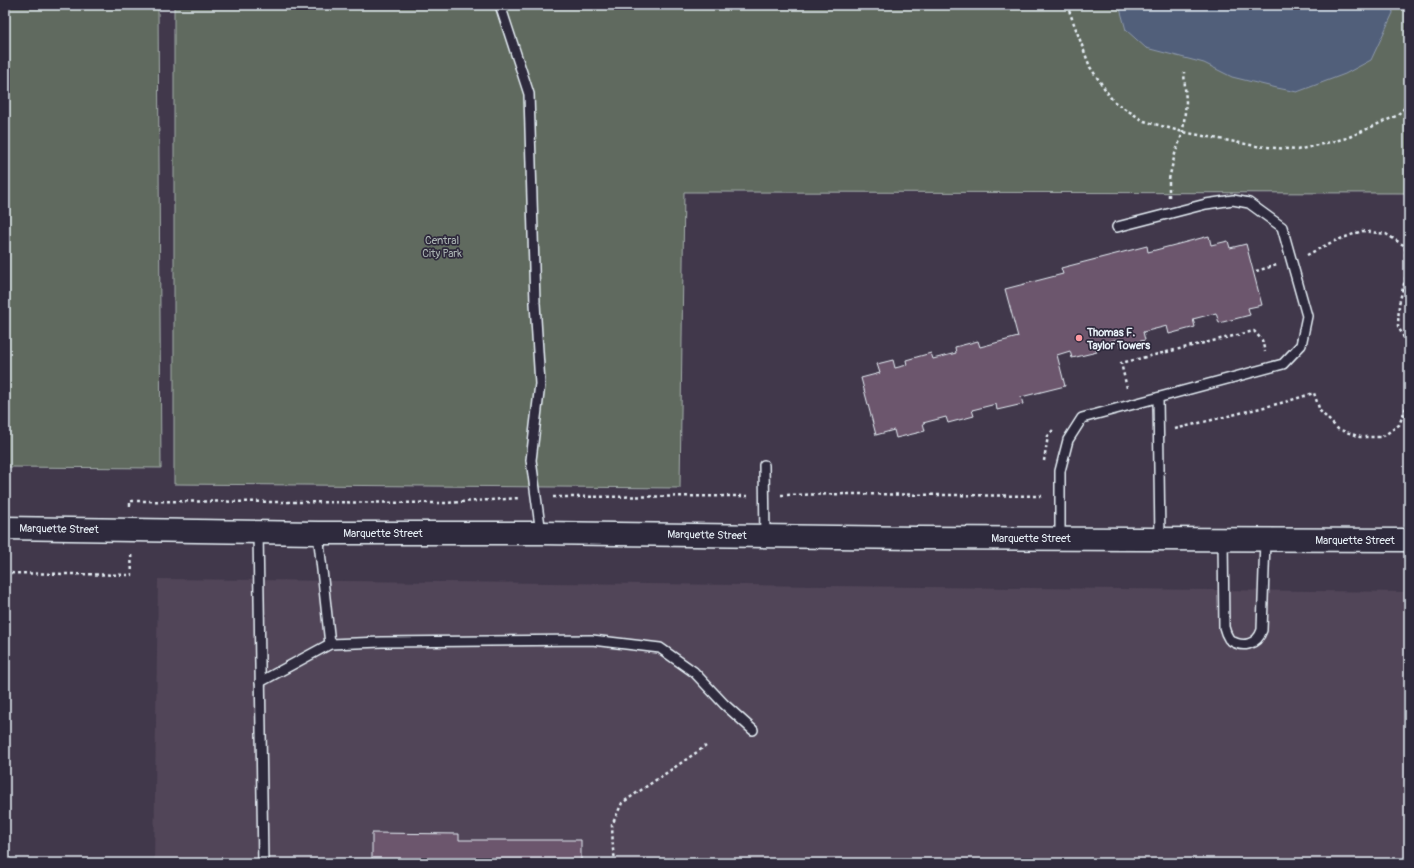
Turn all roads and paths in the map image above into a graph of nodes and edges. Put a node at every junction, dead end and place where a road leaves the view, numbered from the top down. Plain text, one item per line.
1 (500, 5) edge
2 (1067, 5) edge
3 (1184, 72) dead end
4 (1409, 104) edge
5 (1183, 132) junction
6 (1170, 199) dead end
7 (1117, 227) dead end
8 (1305, 256) dead end
9 (1279, 265) dead end
10 (1256, 271) dead end
11 (1409, 357) edge
12 (1158, 398) junction
13 (1409, 400) edge
14 (1172, 429) dead end
15 (764, 465) dead end
16 (765, 495) junction
17 (1046, 496) dead end
18 (536, 497) junction
19 (130, 507) dead end
20 (5, 528) edge
21 (258, 532) junction
22 (318, 533) junction
23 (541, 533) junction
24 (765, 536) junction
25 (1060, 538) junction
26 (1160, 539) junction
27 (1223, 539) junction
28 (1265, 540) junction
29 (1409, 540) edge
30 (131, 551) dead end
31 (5, 573) edge
32 (330, 644) junction
33 (260, 682) junction
34 (753, 730) dead end
35 (706, 746) dead end
36 (263, 863) edge
37 (616, 863) edge

1 - 18 lane
2 - 5 path
3 - 5 path
4 - 5 path
5 - 6 path
7 - 12 lane
8 - 11 path
9 - 10 path
12 - 25 lane
12 - 26 lane
13 - 14 path
15 - 16 lane
16 - 17 path
16 - 18 path
16 - 24 lane
18 - 19 path
18 - 23 lane
20 - 21 street, Marquette Street
21 - 22 street, Marquette Street
21 - 33 lane
22 - 23 street, Marquette Street
22 - 32 lane
23 - 24 street, Marquette Street
24 - 25 street, Marquette Street
25 - 26 street, Marquette Street
26 - 27 street, Marquette Street
27 - 28 street, Marquette Street
27 - 28 lane
28 - 29 street, Marquette Street
30 - 31 path
32 - 33 lane
32 - 34 lane
33 - 36 lane
35 - 37 path

